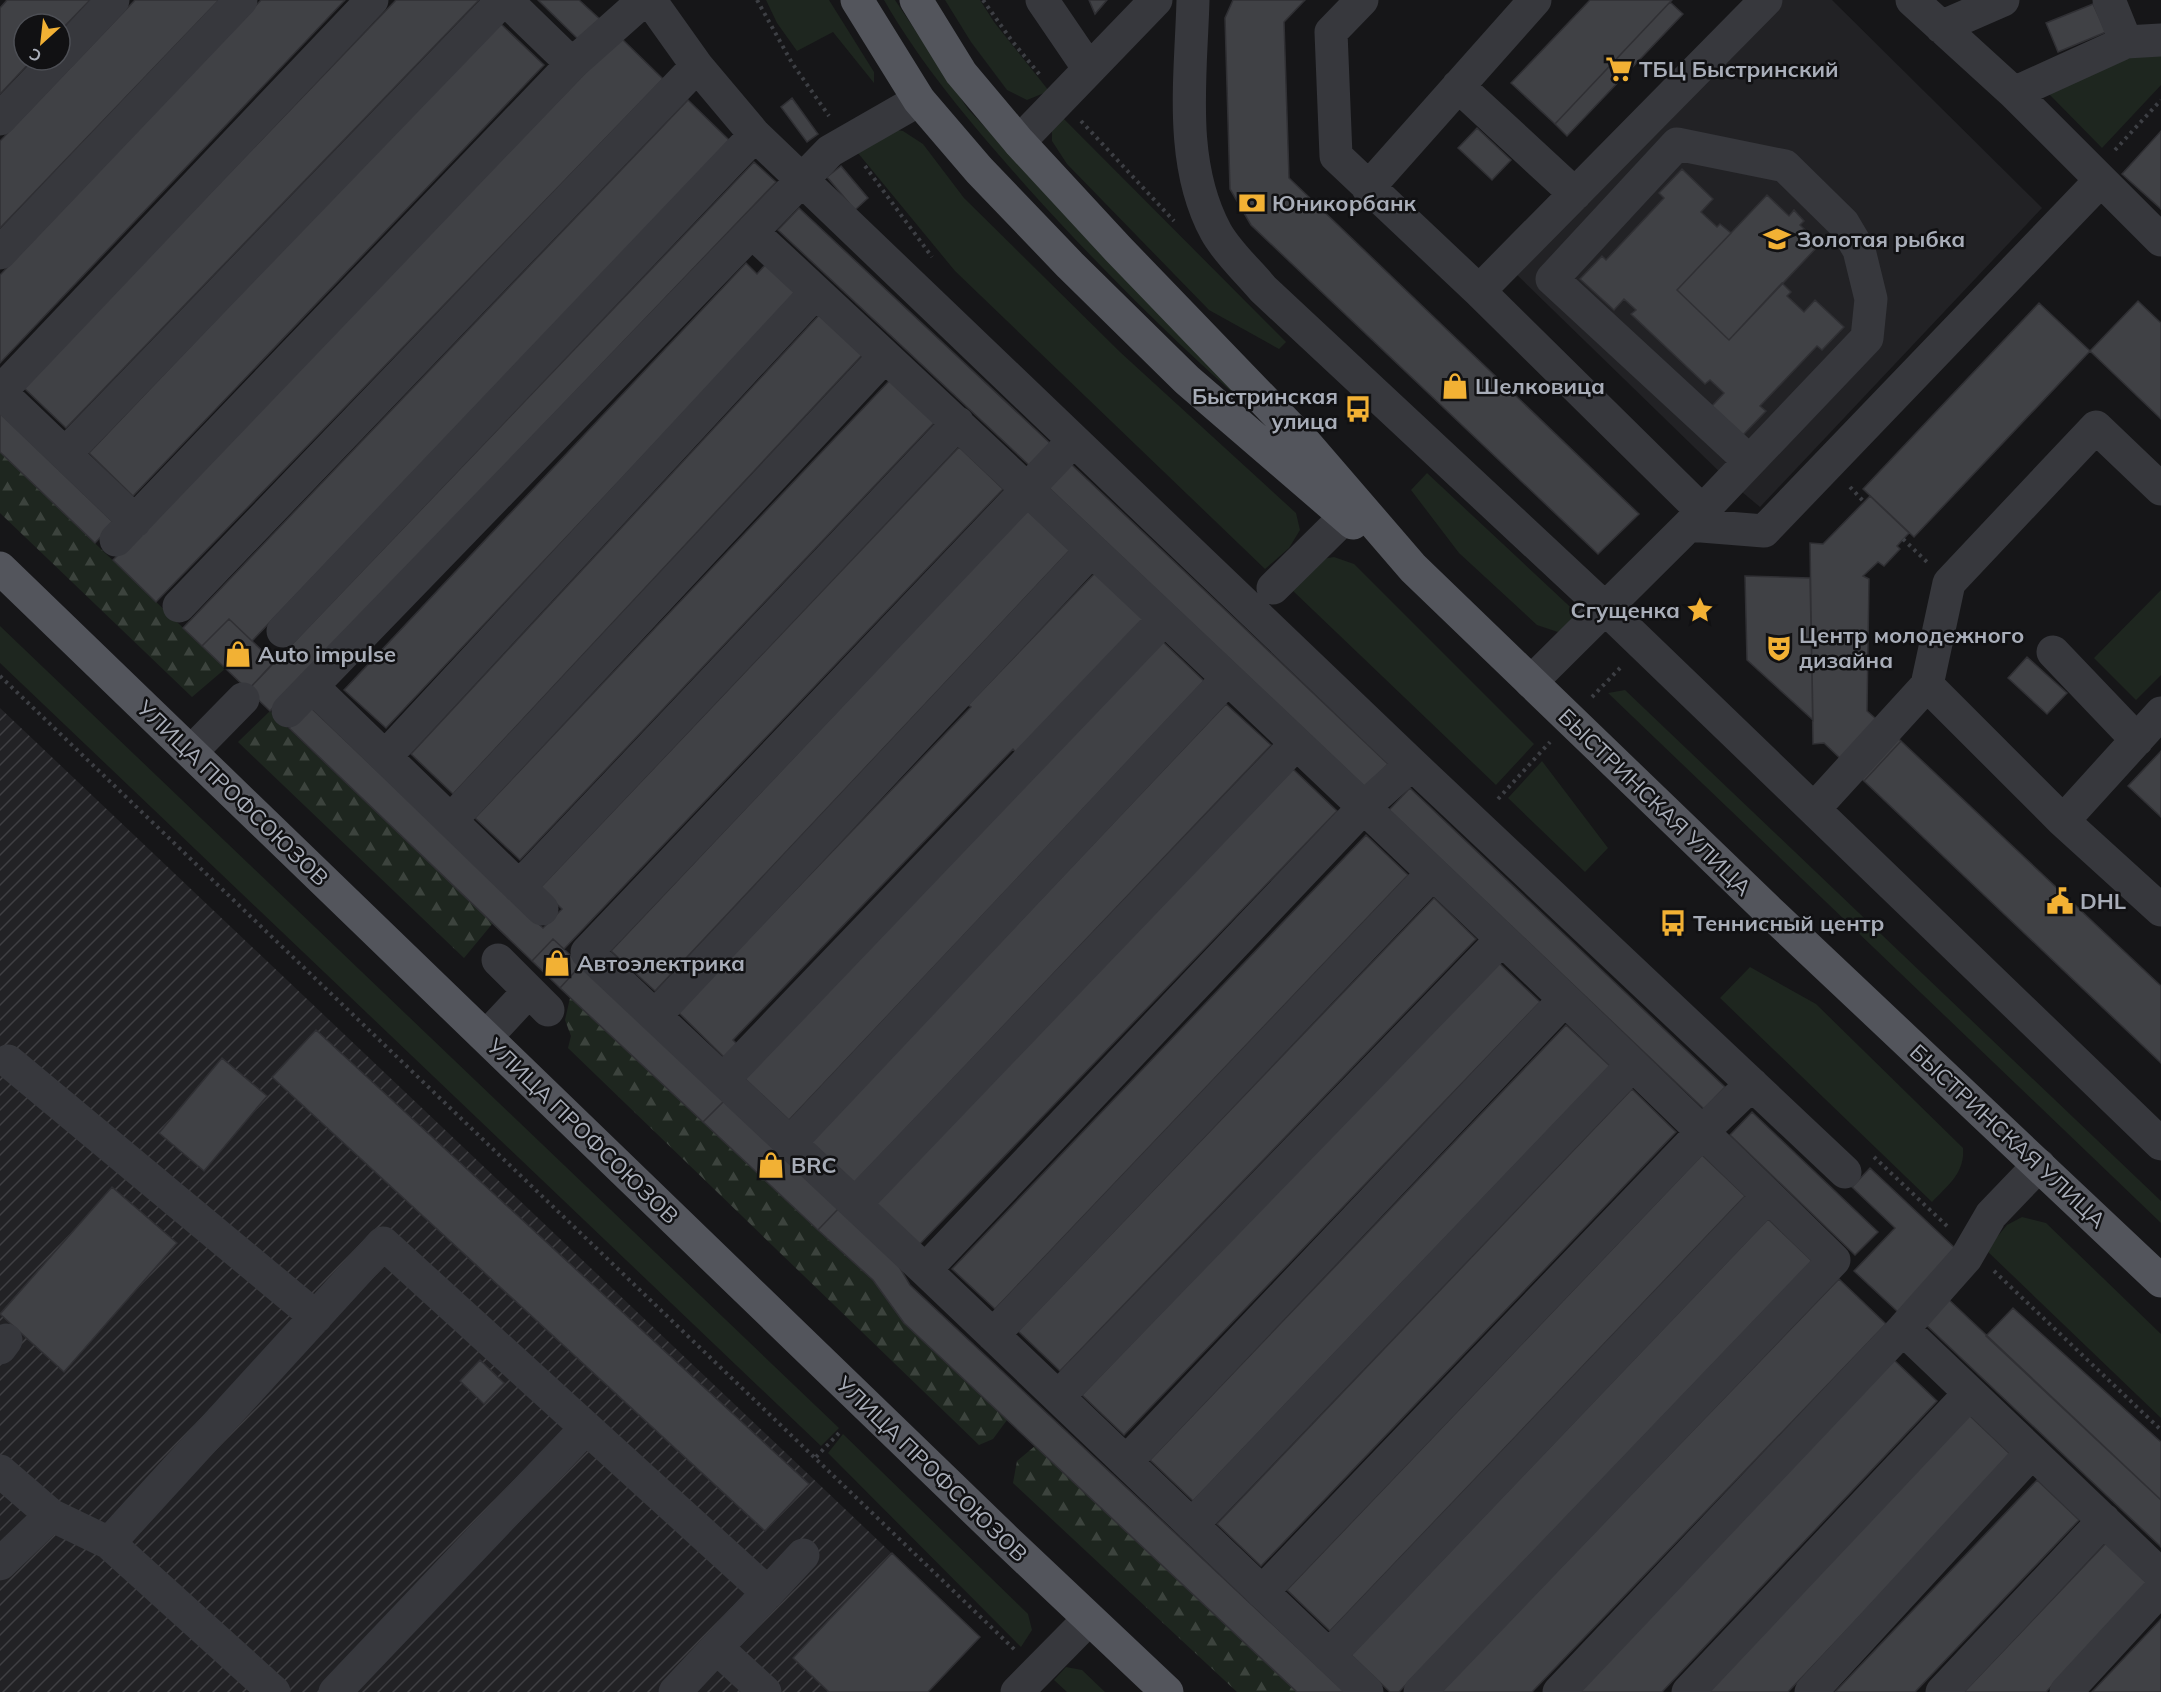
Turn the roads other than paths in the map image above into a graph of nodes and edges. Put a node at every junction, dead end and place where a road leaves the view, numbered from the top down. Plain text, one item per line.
1 (113, 0) edge
2 (241, 0) edge
3 (372, 0) edge
4 (504, 0) edge
5 (644, 0) edge
6 (650, 0) edge
7 (857, 0) edge
8 (916, 0) edge
9 (1042, 0) edge
10 (1156, 0) edge
11 (1193, 0) edge
12 (1362, 0) edge
13 (1535, 0) edge
14 (1766, 0) edge
15 (1912, 0) edge
16 (2003, 0) edge
17 (2109, 0) edge
18 (1941, 27) junction
19 (2161, 40) edge
20 (2126, 42) junction
21 (72, 43) edge
22 (572, 64) junction
23 (697, 66) junction
24 (1089, 69) junction
25 (44, 72) edge
26 (1458, 86) junction
27 (2014, 93) junction
28 (919, 100) junction
29 (0, 118) edge
30 (755, 135) junction
31 (1019, 142) junction
32 (2097, 177) junction
33 (802, 180) junction
34 (1368, 188) junction
35 (1575, 194) junction
36 (752, 232) junction
37 (2161, 240) edge
38 (0, 253) edge
39 (1479, 291) junction
40 (816, 292) junction
41 (885, 356) junction
42 (958, 423) junction
43 (1073, 441) junction
44 (65, 454) junction
45 (1749, 461) junction
46 (1027, 488) junction
47 (2161, 489) edge
48 (1345, 516) junction
49 (1695, 518) junction
50 (1092, 550) junction
51 (0, 568) edge
52 (1413, 568) junction
53 (1273, 588) dead end
54 (179, 606) dead end
55 (1607, 610) junction
56 (1164, 619) junction
57 (283, 632) dead end
58 (2053, 652) dead end
59 (1227, 679) junction
60 (1531, 682) junction
61 (1927, 685) junction
62 (312, 686) junction
63 (243, 699) dead end
64 (288, 711) dead end
65 (2161, 713) edge
66 (2136, 740) junction
67 (1296, 744) junction
68 (190, 752) junction
69 (386, 757) junction
70 (1412, 764) junction
71 (1363, 808) junction
72 (1814, 809) junction
73 (451, 820) junction
74 (2063, 821) junction
75 (1432, 874) junction
76 (2161, 910) edge
77 (1501, 940) junction
78 (498, 960) dead end
79 (1564, 1000) junction
80 (655, 1016) junction
81 (486, 1037) junction
82 (8, 1061) dead end
83 (1632, 1065) junction
84 (723, 1080) junction
85 (1752, 1084) junction
86 (1703, 1131) junction
87 (790, 1143) junction
88 (2161, 1144) edge
89 (1856, 1162) road end
90 (2039, 1164) junction
91 (1768, 1196) junction
92 (855, 1204) junction
93 (926, 1270) junction
94 (2161, 1281) edge
95 (316, 1317) junction
96 (1903, 1329) junction
97 (993, 1335) junction
98 (1970, 1393) junction
99 (1058, 1397) junction
100 (586, 1428) junction
101 (2032, 1452) junction
102 (1126, 1462) junction
103 (0, 1471) edge
104 (51, 1515) junction
105 (2104, 1520) junction
106 (1192, 1525) junction
107 (109, 1543) junction
108 (803, 1555) dead end
109 (0, 1564) edge
110 (2161, 1575) edge
111 (2161, 1590) edge
112 (1262, 1592) junction
113 (768, 1593) junction
114 (1089, 1619) junction
115 (717, 1648) junction
116 (1329, 1656) junction
117 (1027, 1682) edge
118 (263, 1688) edge
119 (335, 1692) edge
120 (675, 1692) edge
121 (765, 1692) edge
122 (1167, 1692) edge
123 (1367, 1692) edge
124 (1420, 1692) edge
125 (1559, 1692) edge
126 (1688, 1692) edge
127 (1811, 1692) edge
128 (1942, 1692) edge
129 (2066, 1692) edge

1 - 21 lane
2 - 38 lane
3 - 44 lane
4 - 22 lane
4 - 44 lane
5 - 22 lane
6 - 23 lane
7 - 28 main road, БЫСТРИНСКАЯ УЛИЦА
8 - 31 main road, БЫСТРИНСКАЯ УЛИЦА
9 - 24 lane
10 - 24 lane
11 - 55 lane
12 - 34 lane
13 - 26 lane
14 - 35 lane
15 - 18 lane
16 - 18 lane
17 - 20 lane
18 - 27 lane
19 - 20 lane
20 - 27 lane
22 - 44 lane
23 - 30 lane
23 - 54 lane
24 - 31 lane
25 - 29 lane
26 - 34 lane
26 - 35 lane
27 - 32 lane
28 - 33 lane
28 - 48 main road, БЫСТРИНСКАЯ УЛИЦА
30 - 33 lane
30 - 57 lane
31 - 52 main road, БЫСТРИНСКАЯ УЛИЦА
32 - 37 lane
32 - 49 lane
33 - 36 lane
33 - 43 lane
34 - 39 lane
35 - 39 lane
36 - 40 lane
36 - 62 lane
39 - 49 lane
40 - 41 lane
40 - 69 lane
41 - 42 lane
41 - 73 lane
42 - 46 lane
42 - 73 lane
43 - 46 lane
43 - 70 lane
45 - 45 lane
45 - 49 lane
46 - 50 lane
46 - 80 lane
47 - 61 lane
48 - 52 main road, БЫСТРИНСКАЯ УЛИЦА
48 - 53 lane
49 - 55 lane
50 - 56 lane
50 - 80 lane
51 - 68 main road, УЛИЦА ПРОФСОЮЗОВ
52 - 60 main road, БЫСТРИНСКАЯ УЛИЦА
55 - 60 lane
55 - 72 lane
56 - 59 lane
56 - 84 lane
58 - 66 lane
59 - 67 lane
59 - 87 lane
60 - 90 main road, БЫСТРИНСКАЯ УЛИЦА
61 - 72 lane
61 - 74 lane
62 - 64 lane
62 - 69 lane
63 - 68 lane
65 - 66 lane
66 - 74 lane
67 - 71 lane
67 - 92 lane
68 - 81 main road, УЛИЦА ПРОФСОЮЗОВ
69 - 73 lane
70 - 71 lane
70 - 85 lane
71 - 75 lane
71 - 93 lane
72 - 88 lane
74 - 76 lane
75 - 77 lane
75 - 97 lane
77 - 79 lane
77 - 99 lane
78 - 81 lane
79 - 83 lane
79 - 102 lane
80 - 84 lane
81 - 114 main road, УЛИЦА ПРОФСОЮЗОВ
82 - 95 lane
83 - 86 lane
83 - 106 lane
84 - 87 lane
85 - 86 lane
85 - 89 lane
86 - 91 lane
86 - 112 lane
87 - 92 lane
90 - 94 main road, БЫСТРИНСКАЯ УЛИЦА
90 - 96 lane
91 - 116 lane
91 - 124 lane
92 - 93 lane
93 - 97 lane
95 - 100 lane
95 - 107 lane
96 - 98 lane
96 - 125 lane
97 - 99 lane
98 - 101 lane
98 - 126 lane
99 - 102 lane
100 - 113 lane
100 - 119 lane
101 - 105 lane
101 - 127 lane
102 - 106 lane
103 - 104 lane
104 - 107 lane
104 - 109 lane
105 - 110 lane
105 - 128 lane
106 - 112 lane
107 - 118 lane
108 - 113 lane
111 - 129 lane
112 - 116 lane
113 - 115 lane
114 - 117 lane
114 - 122 main road, УЛИЦА ПРОФСОЮЗОВ
115 - 120 lane
115 - 121 lane
116 - 123 lane

